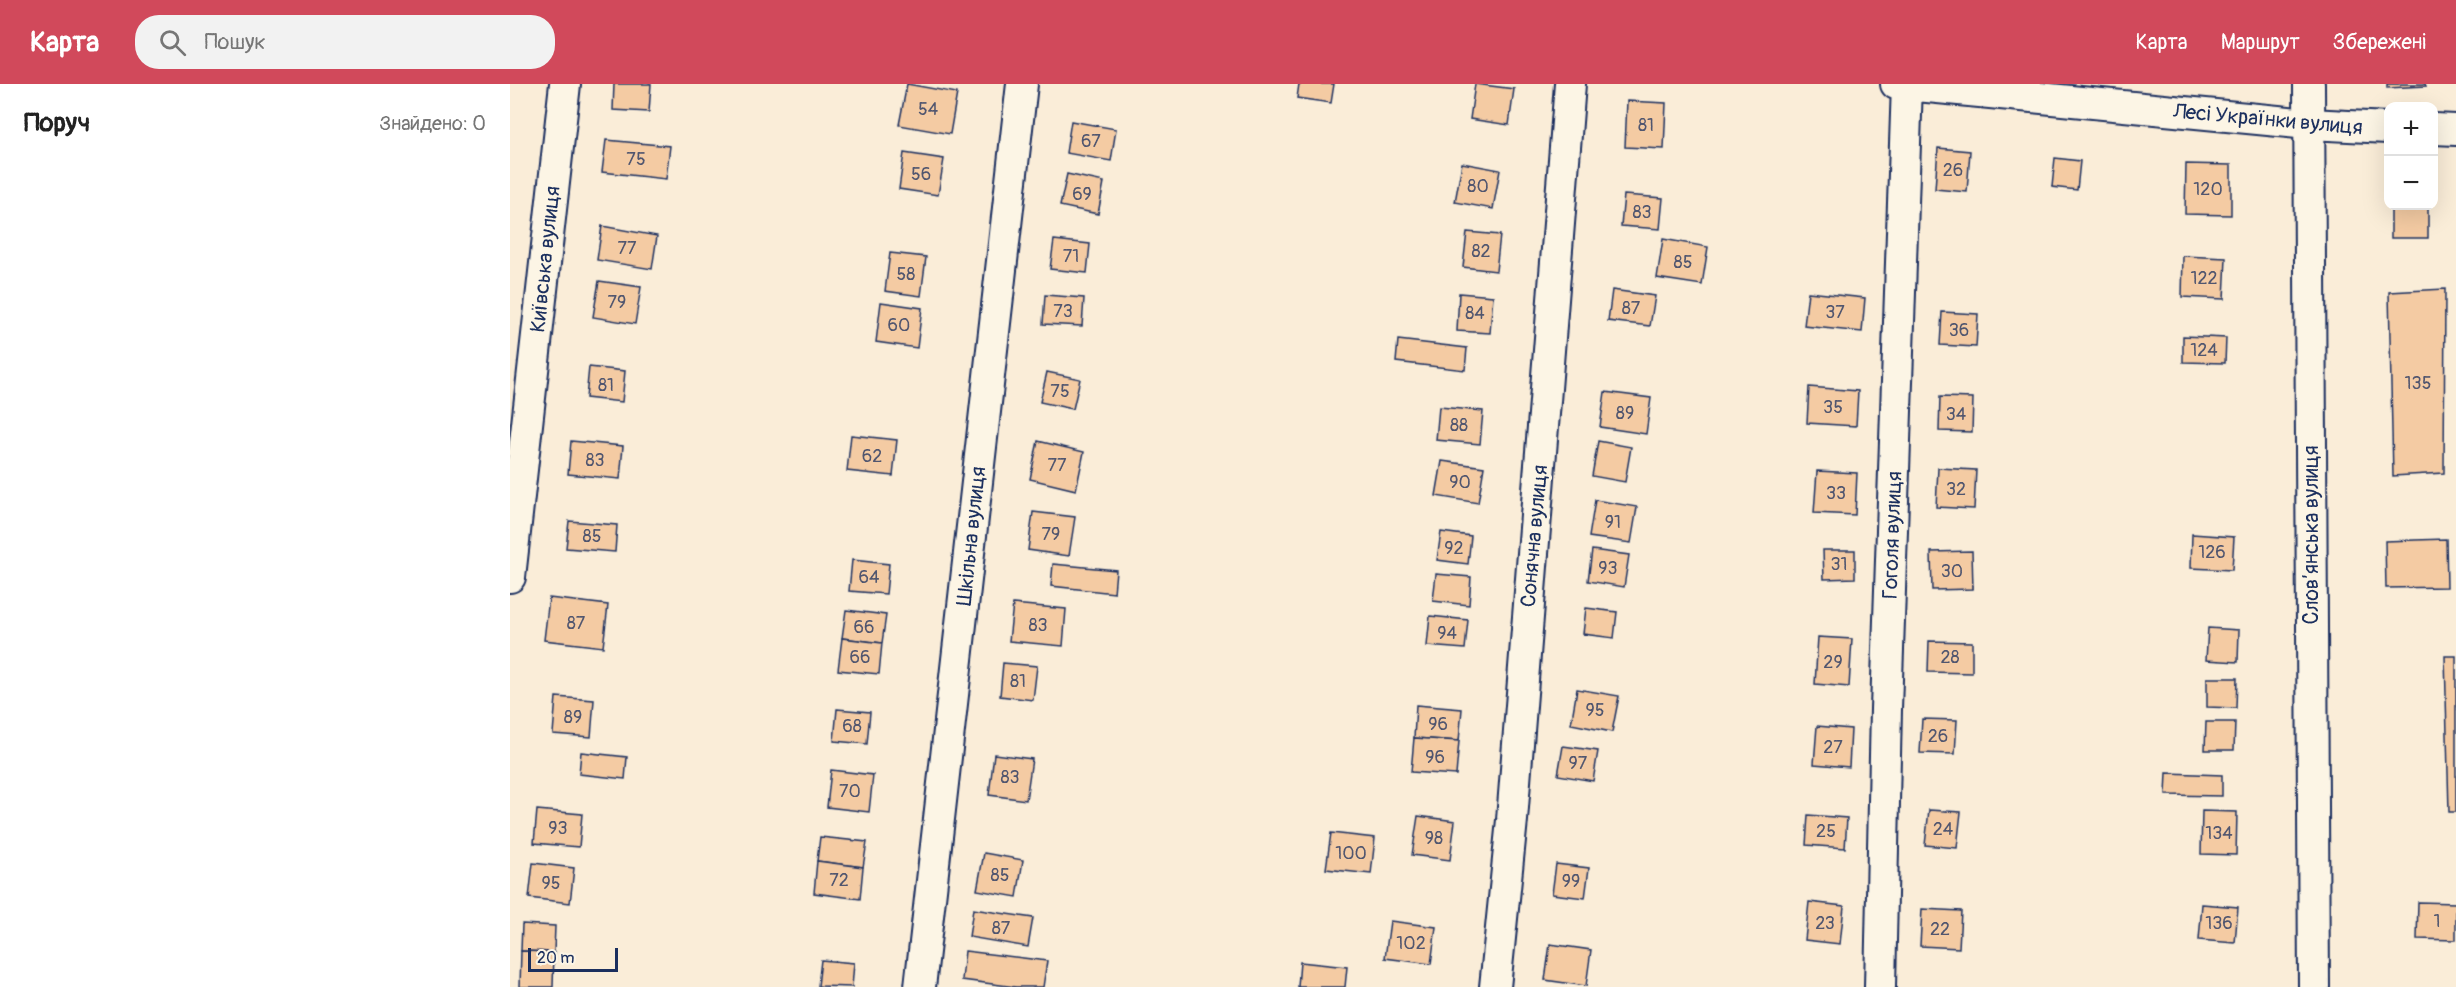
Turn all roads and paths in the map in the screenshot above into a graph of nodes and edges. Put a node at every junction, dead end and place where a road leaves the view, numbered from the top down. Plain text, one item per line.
1 (565, 84) edge
2 (1022, 84) edge
3 (1570, 84) edge
4 (1903, 84) edge
5 (2308, 84) edge
6 (2309, 124) junction
7 (2384, 128) edge
8 (2438, 129) edge
9 (2456, 130) edge
10 (510, 577) edge
11 (920, 987) edge
12 (1496, 987) edge
13 (1880, 987) edge
14 (2314, 987) edge

1 - 10 street, Київська вулиця
2 - 11 street, Шкільна вулиця
3 - 12 street, Сонячна вулиця
4 - 6 street, Лесі Українки вулиця
4 - 13 street, Гоголя вулиця
5 - 6 street, Слов’янська вулиця
6 - 7 street, Лесі Українки вулиця
6 - 14 street, Слов’янська вулиця
8 - 9 street

